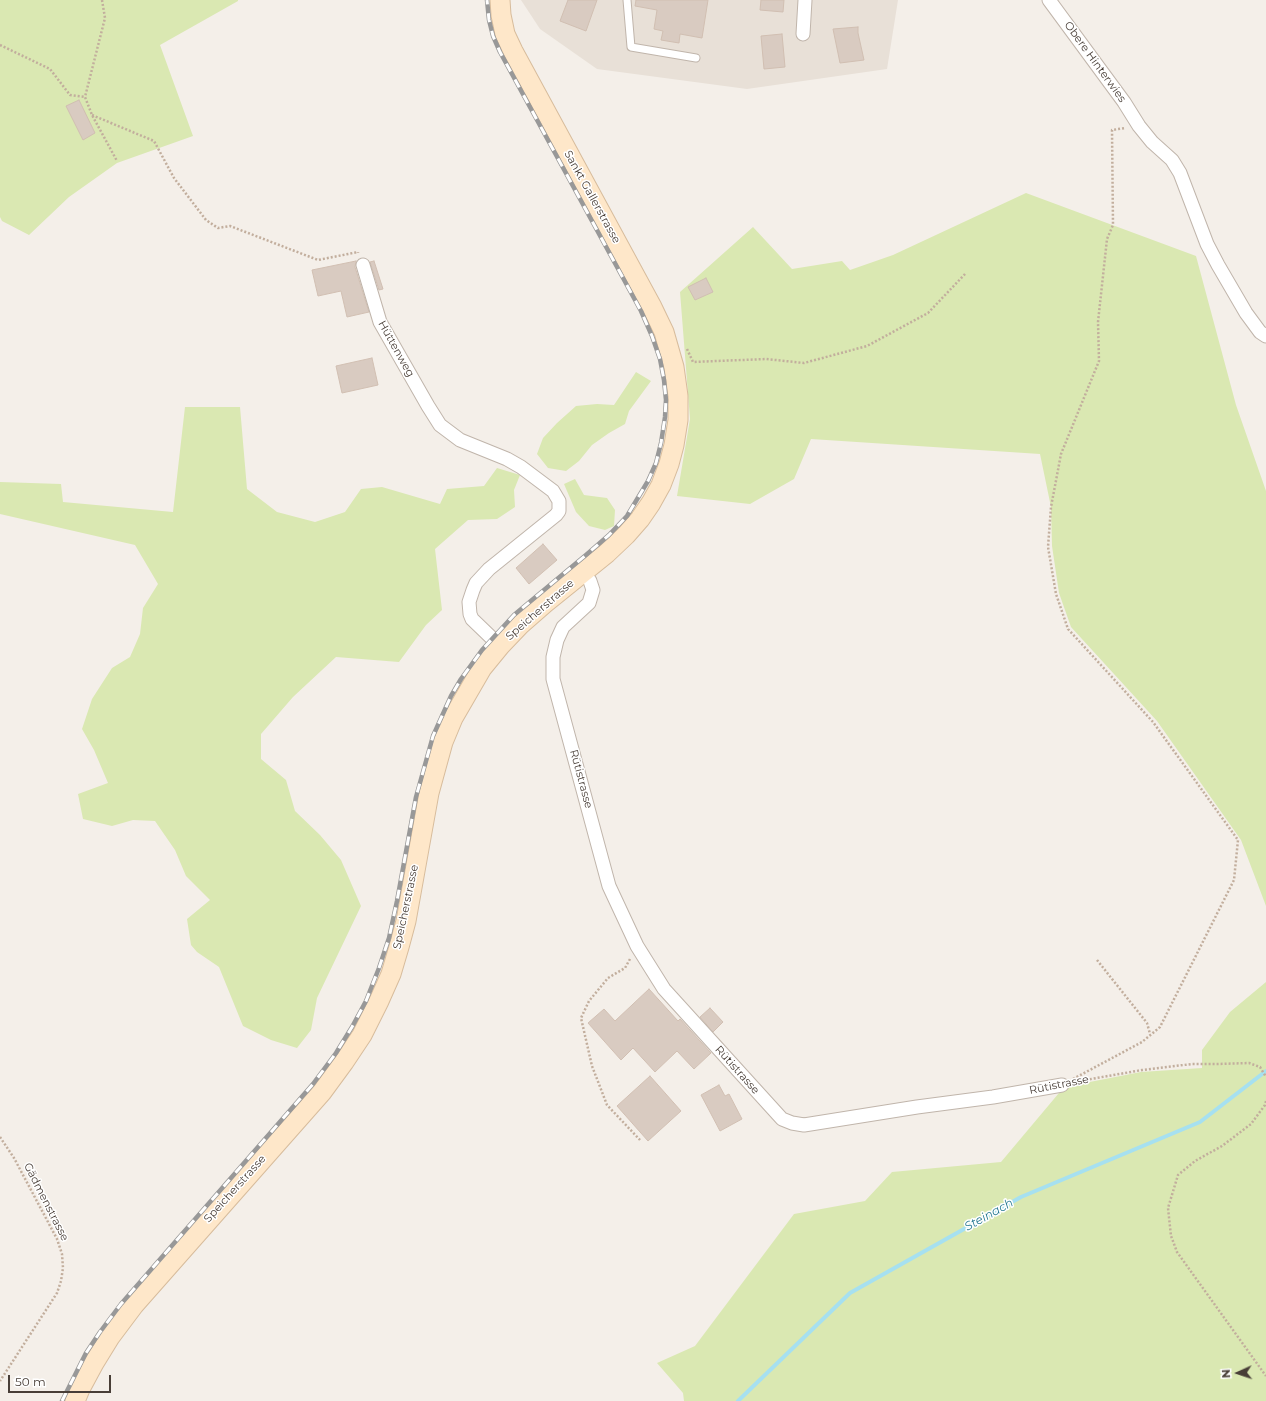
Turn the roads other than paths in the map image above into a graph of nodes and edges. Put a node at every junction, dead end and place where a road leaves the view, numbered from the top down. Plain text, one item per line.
1 (500, 0) edge
2 (627, 0) edge
3 (805, 0) edge
4 (1049, 0) edge
5 (803, 34) dead end
6 (696, 58) dead end
7 (363, 264) road end
8 (1266, 336) edge
9 (678, 396) joint
10 (584, 572) junction
11 (500, 646) junction
12 (1062, 1085) road end
13 (75, 1401) edge

1 - 9 main road, Sankt Gallerstrasse
2 - 6 lane
3 - 5 street
4 - 8 street, Obere Hinterwies
7 - 11 street, Hüttenweg
9 - 10 main road, Speicherstrasse
10 - 11 main road, Speicherstrasse
10 - 12 street, Rütistrasse
11 - 13 main road, Speicherstrasse

